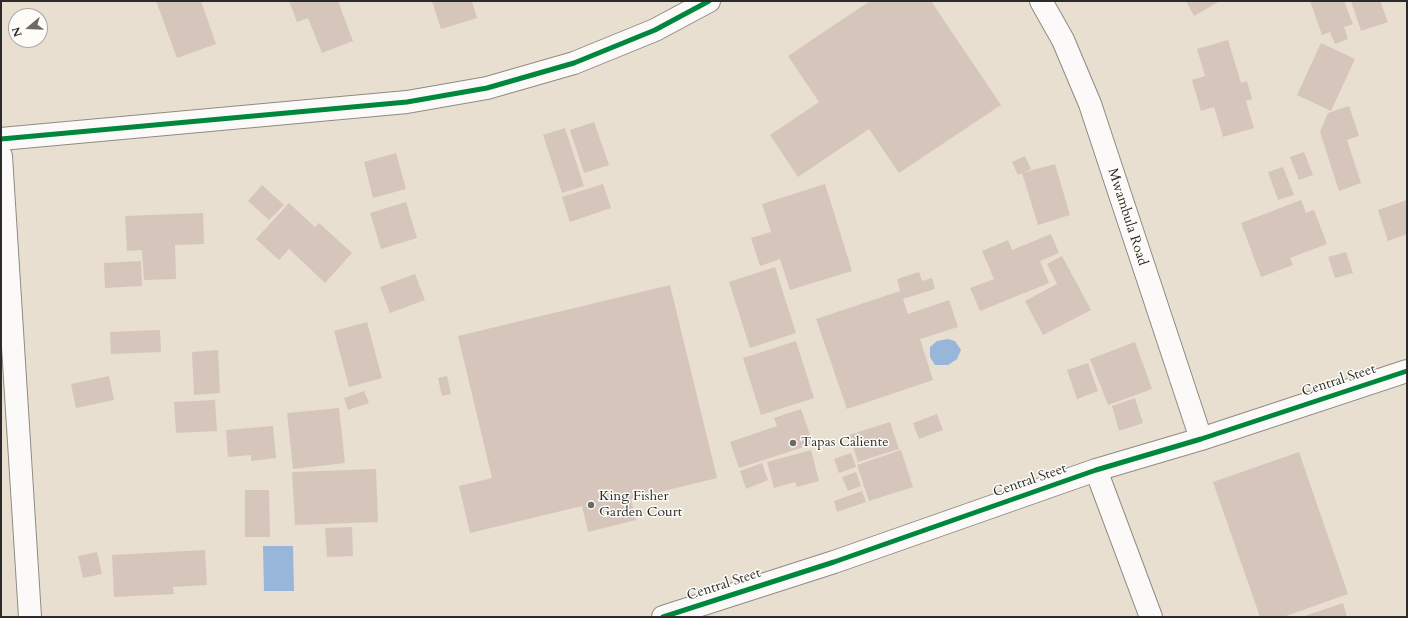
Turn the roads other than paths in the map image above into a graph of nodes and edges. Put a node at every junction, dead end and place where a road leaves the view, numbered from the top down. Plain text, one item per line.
1 (709, 1) edge
2 (1041, 1) edge
3 (1, 139) edge
4 (1, 156) edge
5 (1407, 371) edge
6 (1201, 439) junction
7 (9, 448) edge
8 (1096, 470) junction
9 (30, 617) edge
10 (663, 617) edge
11 (1151, 617) edge

1 - 3 street
2 - 6 street, Mwambula Road
4 - 7 street
5 - 6 street, Central Steet
6 - 8 street, Central Steet
7 - 9 street
8 - 10 street, Central Steet
8 - 11 street

